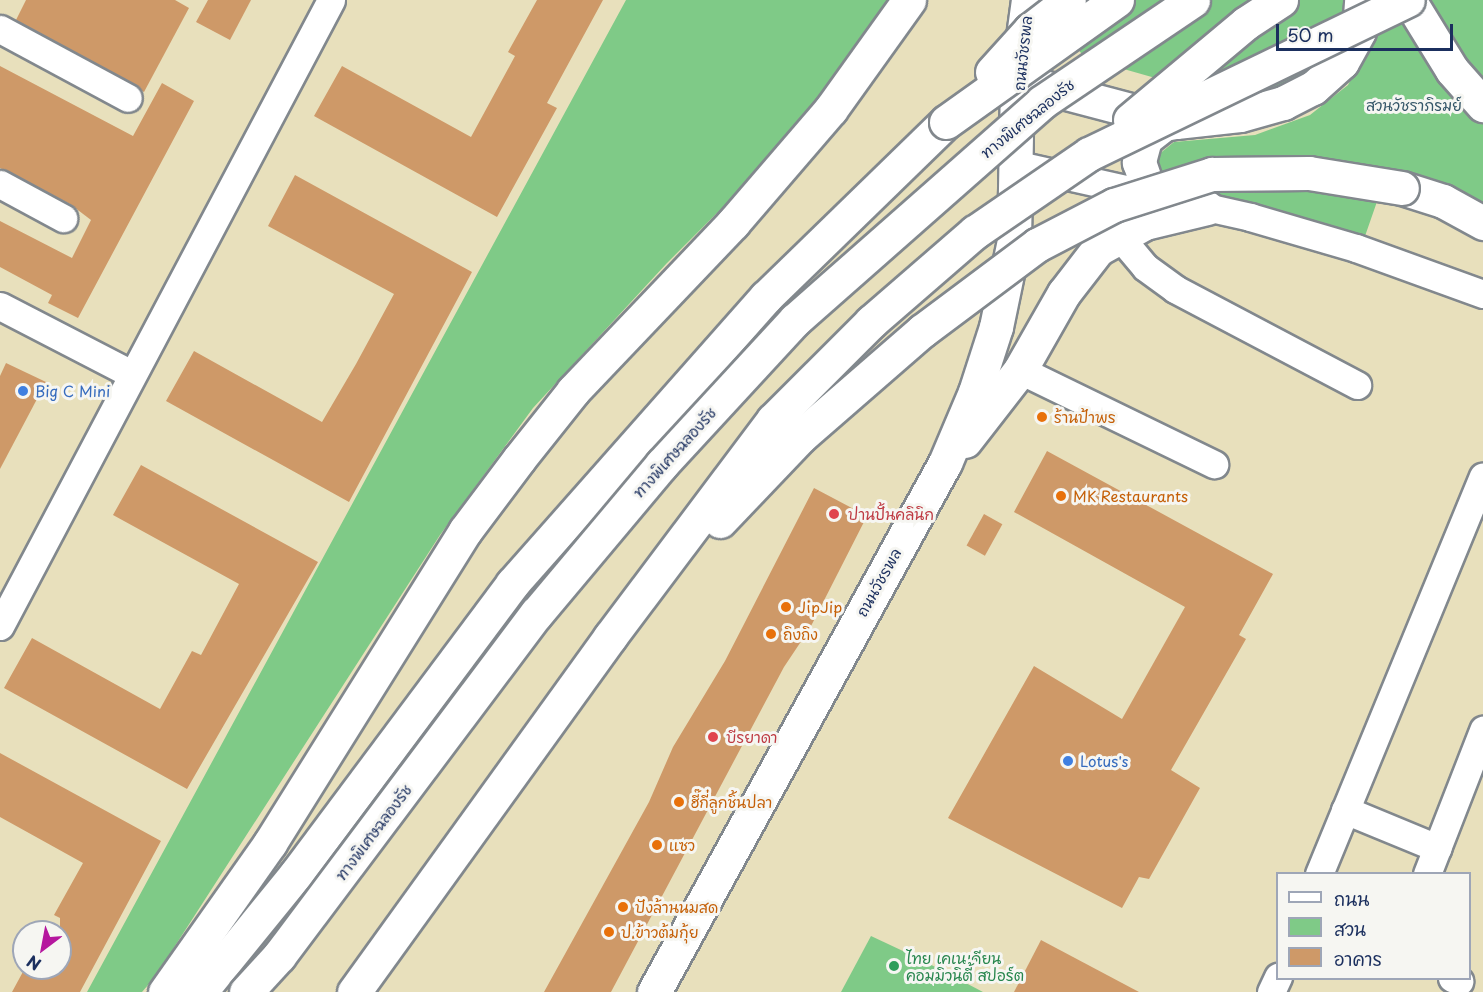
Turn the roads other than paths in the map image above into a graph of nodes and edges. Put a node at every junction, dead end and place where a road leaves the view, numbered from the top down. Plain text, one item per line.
1 (331, 0) edge
2 (909, 0) edge
3 (1028, 0) edge
4 (1069, 0) edge
5 (1117, 0) edge
6 (1193, 0) edge
7 (1281, 0) edge
8 (1409, 0) edge
9 (1360, 16) edge
10 (0, 29) edge
11 (1017, 80) junction
12 (128, 98) dead end
13 (1483, 105) edge
14 (946, 122) junction
15 (1176, 122) junction
16 (1089, 154) junction
17 (1018, 165) junction
18 (0, 184) edge
19 (1193, 204) junction
20 (63, 218) dead end
21 (1483, 223) edge
22 (1120, 237) junction
23 (1483, 294) edge
24 (0, 306) edge
25 (1020, 370) junction
26 (132, 374) junction
27 (1357, 385) dead end
28 (945, 463) junction
29 (1214, 464) dead end
30 (1483, 476) edge
31 (0, 626) edge
32 (610, 637) junction
33 (1483, 730) edge
34 (1345, 810) junction
35 (1437, 848) junction
36 (1319, 872) edge
37 (1428, 872) edge
38 (165, 992) edge
39 (200, 992) edge
40 (246, 992) edge
41 (354, 992) edge
42 (654, 992) edge

1 - 26 street
2 - 38 main road
3 - 11 main road, ถนนวัชรพล
4 - 14 main road, bridge
5 - 14 main road, bridge
6 - 40 main road, ทางพิเศษฉลองรัช, bridge
7 - 16 main road, bridge
8 - 13 main road
8 - 16 main road, bridge
9 - 15 main road
10 - 12 street
11 - 15 main road
11 - 17 main road, ถนนวัชรพล
14 - 39 main road
15 - 19 main road
16 - 32 main road, bridge
17 - 19 street
17 - 28 main road, ถนนวัชรพล
18 - 20 street
19 - 22 main road
19 - 23 street
21 - 32 main road, bridge
22 - 25 main road
22 - 27 street
24 - 26 street
25 - 28 main road
25 - 29 street
26 - 31 street
28 - 42 main road, ถนนวัชรพล
30 - 34 street
32 - 41 main road, bridge
33 - 35 street
34 - 35 street
34 - 36 street
35 - 37 street

